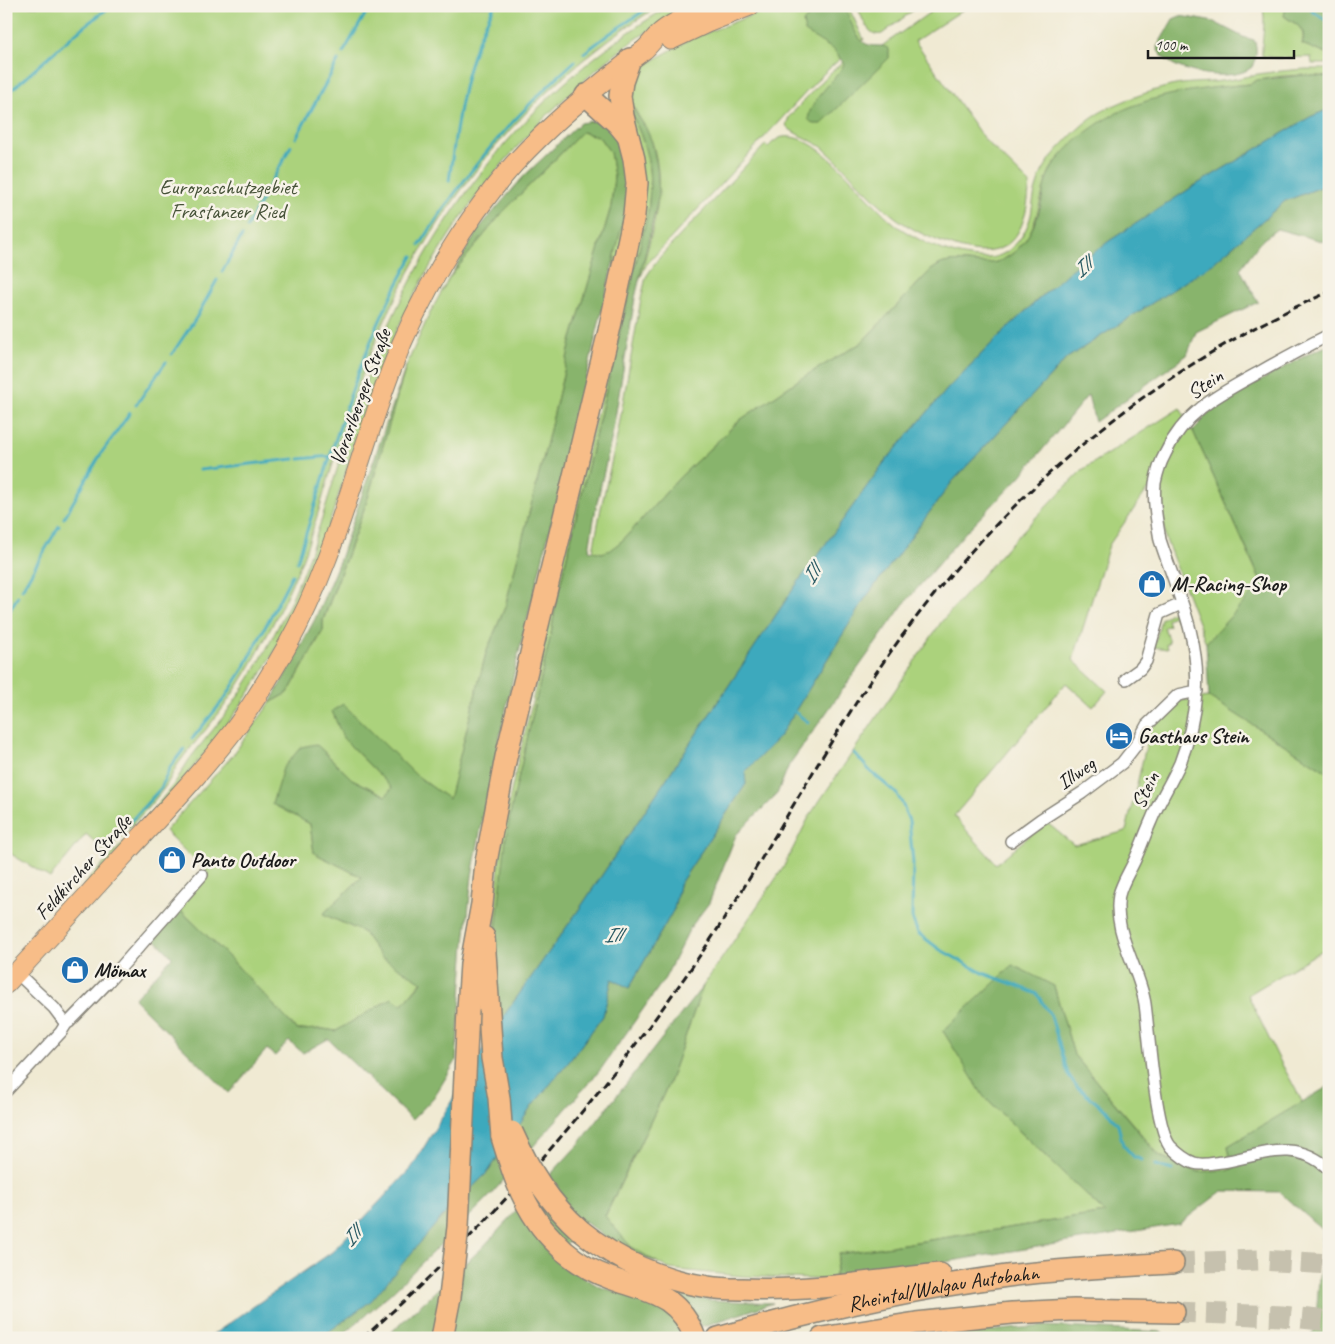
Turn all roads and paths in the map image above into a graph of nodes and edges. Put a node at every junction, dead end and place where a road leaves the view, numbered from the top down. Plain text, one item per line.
1 (710, 6) edge
2 (750, 6) edge
3 (638, 54) junction
4 (592, 90) junction
5 (623, 116) junction
6 (628, 137) junction
7 (1329, 335) edge
8 (1181, 604) junction
9 (1126, 679) dead end
10 (1196, 691) junction
11 (174, 802) joint
12 (1011, 841) dead end
13 (202, 875) dead end
14 (482, 904) junction
15 (12, 979) edge
16 (66, 1024) junction
17 (6, 1091) edge
18 (498, 1098) junction
19 (1329, 1169) edge
20 (1173, 1263) tunnel mouth
21 (1007, 1276) junction
22 (1174, 1312) tunnel mouth
23 (930, 1321) junction
24 (442, 1338) edge
25 (695, 1338) edge
26 (719, 1338) edge
27 (822, 1338) edge
28 (879, 1338) edge

1 - 3 main road, Vorarlberger Straße
2 - 3 main road, Vorarlberger Straße
3 - 4 main road, Vorarlberger Straße
3 - 5 highway
4 - 5 highway
4 - 6 highway
4 - 11 main road, Vorarlberger Straße
5 - 6 highway
6 - 14 highway
7 - 8 street, Stein
8 - 9 street
8 - 10 street, Stein
10 - 12 street, Illweg
10 - 19 street, Stein
11 - 15 main road, Feldkircher Straße
13 - 16 street
14 - 18 highway
14 - 24 highway, bridge
15 - 16 street
16 - 17 street
18 - 21 highway, bridge
18 - 25 highway, bridge
20 - 21 highway, Rheintal/Walgau Autobahn
21 - 26 highway, Rheintal/Walgau Autobahn
22 - 23 highway, Rheintal/Walgau Autobahn
23 - 27 highway, Rheintal/Walgau Autobahn
23 - 28 highway

